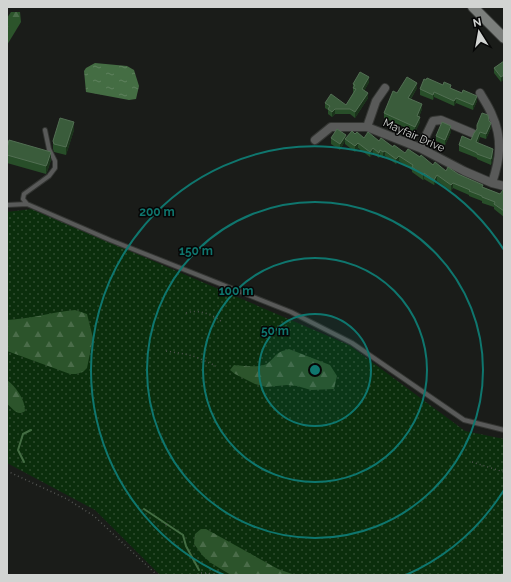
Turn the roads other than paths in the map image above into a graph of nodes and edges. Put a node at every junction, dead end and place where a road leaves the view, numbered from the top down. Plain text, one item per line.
1 (473, 7) edge
2 (504, 38) edge
3 (385, 88) dead end
4 (480, 93) dead end
5 (367, 127) junction
6 (45, 130) dead end
7 (472, 133) edge
8 (315, 140) dead end
9 (420, 148) junction
10 (492, 183) junction
11 (504, 186) edge
12 (27, 204) junction
13 (7, 205) edge
14 (504, 430) edge

1 - 2 street
3 - 5 street
4 - 10 street
5 - 8 street, Mayfair Drive
5 - 9 street, Mayfair Drive
6 - 12 lane
7 - 9 street
9 - 10 street, Mayfair Drive
10 - 11 street, Mayfair Drive
12 - 13 lane
12 - 14 lane

